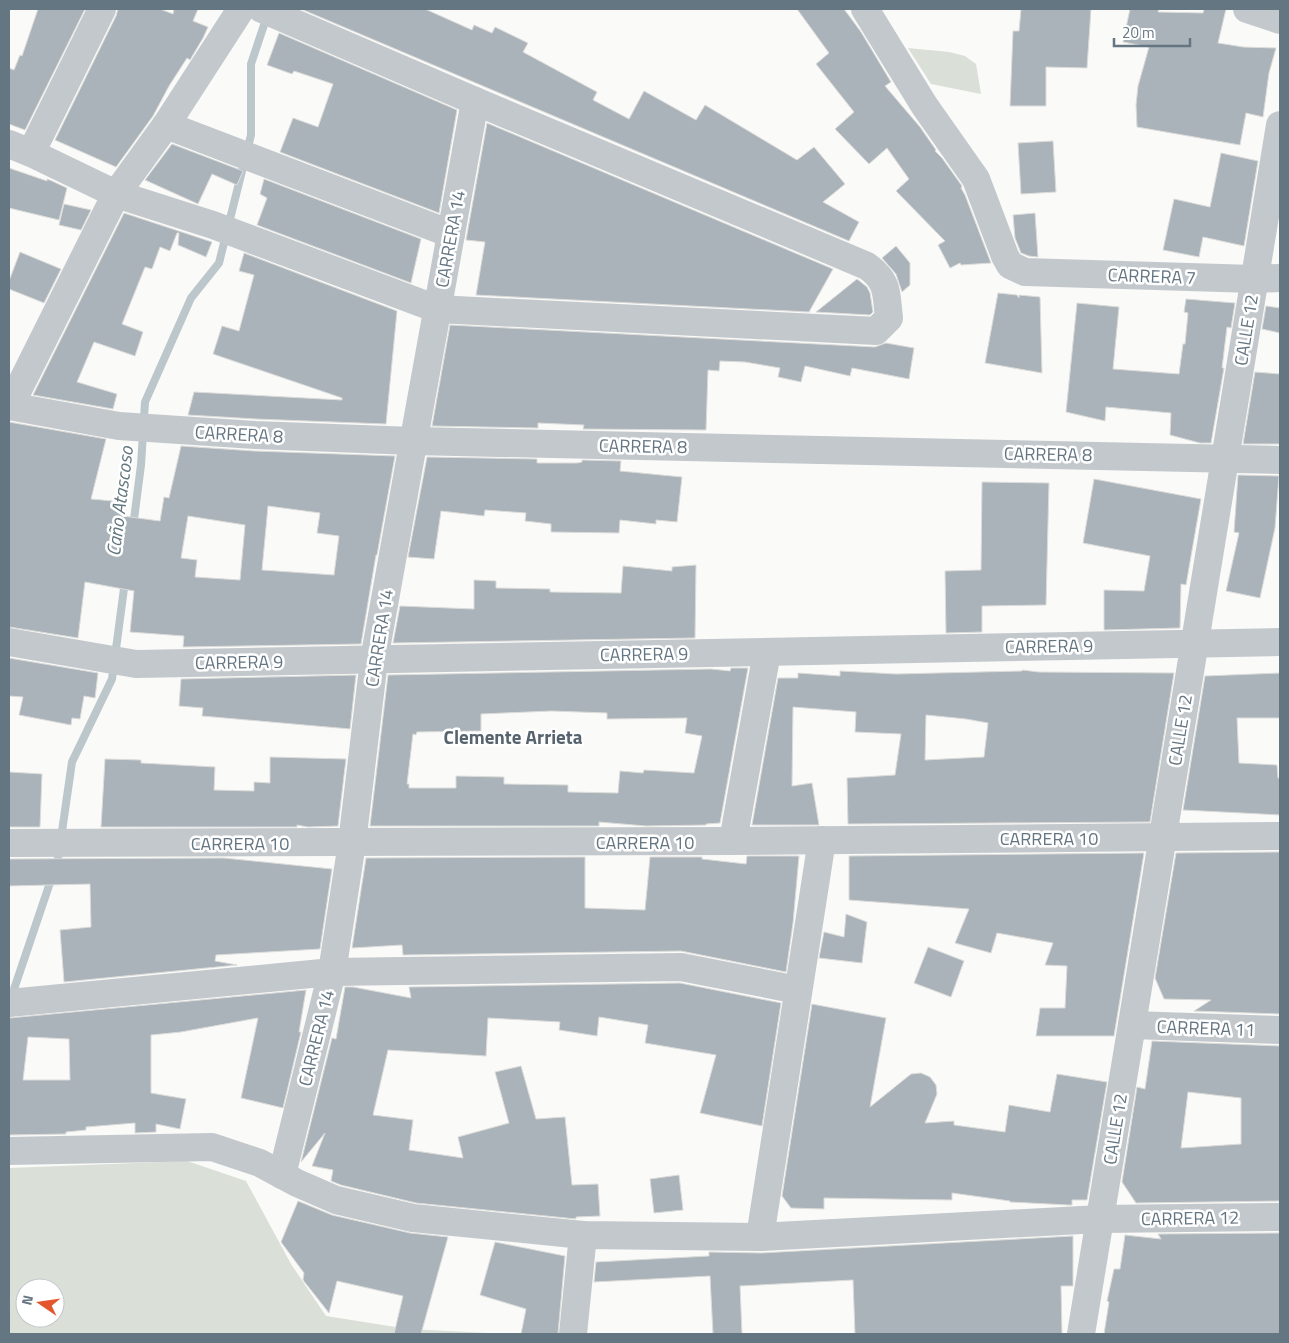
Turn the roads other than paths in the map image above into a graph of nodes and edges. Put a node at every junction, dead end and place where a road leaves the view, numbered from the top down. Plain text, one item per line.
1 (102, 9) edge
2 (241, 9) edge
3 (865, 9) edge
4 (1247, 9) edge
5 (272, 12) edge
6 (1280, 20) edge
7 (475, 101) junction
8 (166, 125) junction
9 (1280, 125) edge
10 (20, 149) edge
11 (116, 194) junction
12 (451, 234) junction
13 (1267, 279) edge
14 (438, 309) junction
15 (10, 406) edge
16 (414, 441) junction
17 (1225, 458) junction
18 (1280, 460) edge
19 (9, 642) edge
20 (1280, 642) edge
21 (1195, 643) junction
22 (766, 652) junction
23 (374, 660) junction
24 (1280, 836) edge
25 (1163, 838) junction
26 (822, 840) junction
27 (733, 841) junction
28 (9, 843) edge
29 (352, 843) junction
30 (332, 972) junction
31 (798, 990) junction
32 (15, 1003) edge
33 (1132, 1025) junction
34 (1280, 1030) edge
35 (9, 1151) edge
36 (282, 1175) junction
37 (1280, 1217) edge
38 (1100, 1219) junction
39 (583, 1235) junction
40 (760, 1237) junction
41 (574, 1334) edge
42 (1081, 1334) edge

1 - 10 street
2 - 8 street
3 - 13 street, CARRERA 7
4 - 6 street
5 - 7 street
7 - 12 street, CARRERA 14
7 - 14 street
8 - 11 street
8 - 12 street
9 - 13 street, CALLE 12
10 - 11 street
11 - 14 street
11 - 15 street
12 - 14 street, CARRERA 14
13 - 17 street, CALLE 12
14 - 16 street, CARRERA 14
15 - 16 street, CARRERA 8
16 - 17 street, CARRERA 8
16 - 23 street, CARRERA 14
17 - 18 street, CARRERA 8
17 - 21 street, CALLE 12
19 - 23 street, CARRERA 9
20 - 21 street, CARRERA 9
21 - 22 street, CARRERA 9
21 - 25 street, CALLE 12
22 - 23 street, CARRERA 9
22 - 27 street
23 - 29 street, CARRERA 14
24 - 25 street, CARRERA 10
25 - 26 street, CARRERA 10
25 - 33 street, CALLE 12
26 - 27 street, CARRERA 10
26 - 31 street
27 - 29 street, CARRERA 10
28 - 29 street, CARRERA 10
29 - 30 street, CARRERA 14
30 - 31 street
30 - 32 street
30 - 36 street, CARRERA 14
31 - 40 street
33 - 34 street, CARRERA 11
33 - 38 street, CALLE 12
35 - 36 street, CARRERA 12
36 - 39 street, CARRERA 12
37 - 38 street, CARRERA 12
38 - 40 street, CARRERA 12
38 - 42 street, CALLE 12
39 - 40 street, CARRERA 12
39 - 41 street

